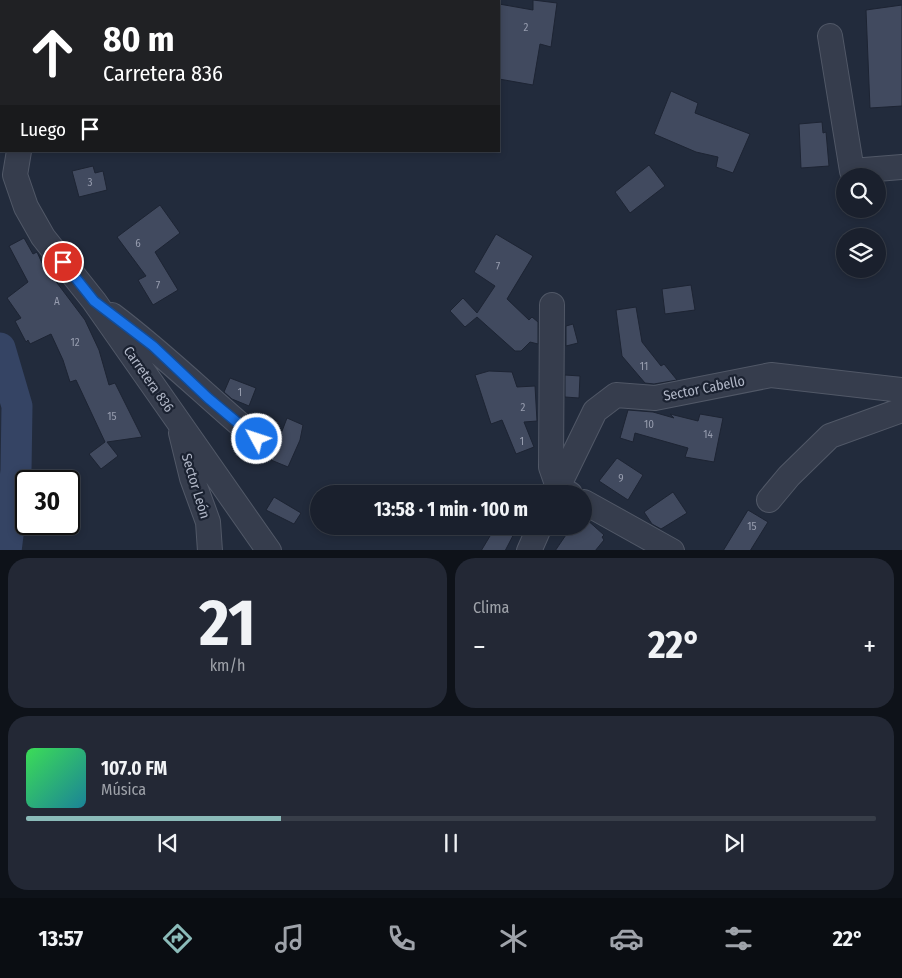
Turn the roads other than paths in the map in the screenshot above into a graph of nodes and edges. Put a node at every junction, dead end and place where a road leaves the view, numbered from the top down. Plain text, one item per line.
1 (830, 36) dead end
2 (19, 152) edge
3 (902, 167) edge
4 (94, 301) junction
5 (552, 305) dead end
6 (902, 390) edge
7 (902, 410) edge
8 (179, 422) junction
9 (257, 439) dead end
10 (558, 485) edge
11 (564, 485) edge
12 (769, 500) dead end
13 (592, 506) edge
14 (536, 535) edge
15 (210, 550) edge
16 (269, 550) edge
17 (529, 550) edge
18 (672, 550) edge

1 - 3 street
2 - 4 street, Carretera 836
4 - 8 street, Carretera 836
4 - 9 street
5 - 10 street, Sector Cabello
6 - 11 street, Sector Cabello
7 - 12 street
8 - 15 street, Sector León
8 - 16 street, Carretera 836
13 - 18 street
14 - 17 street

